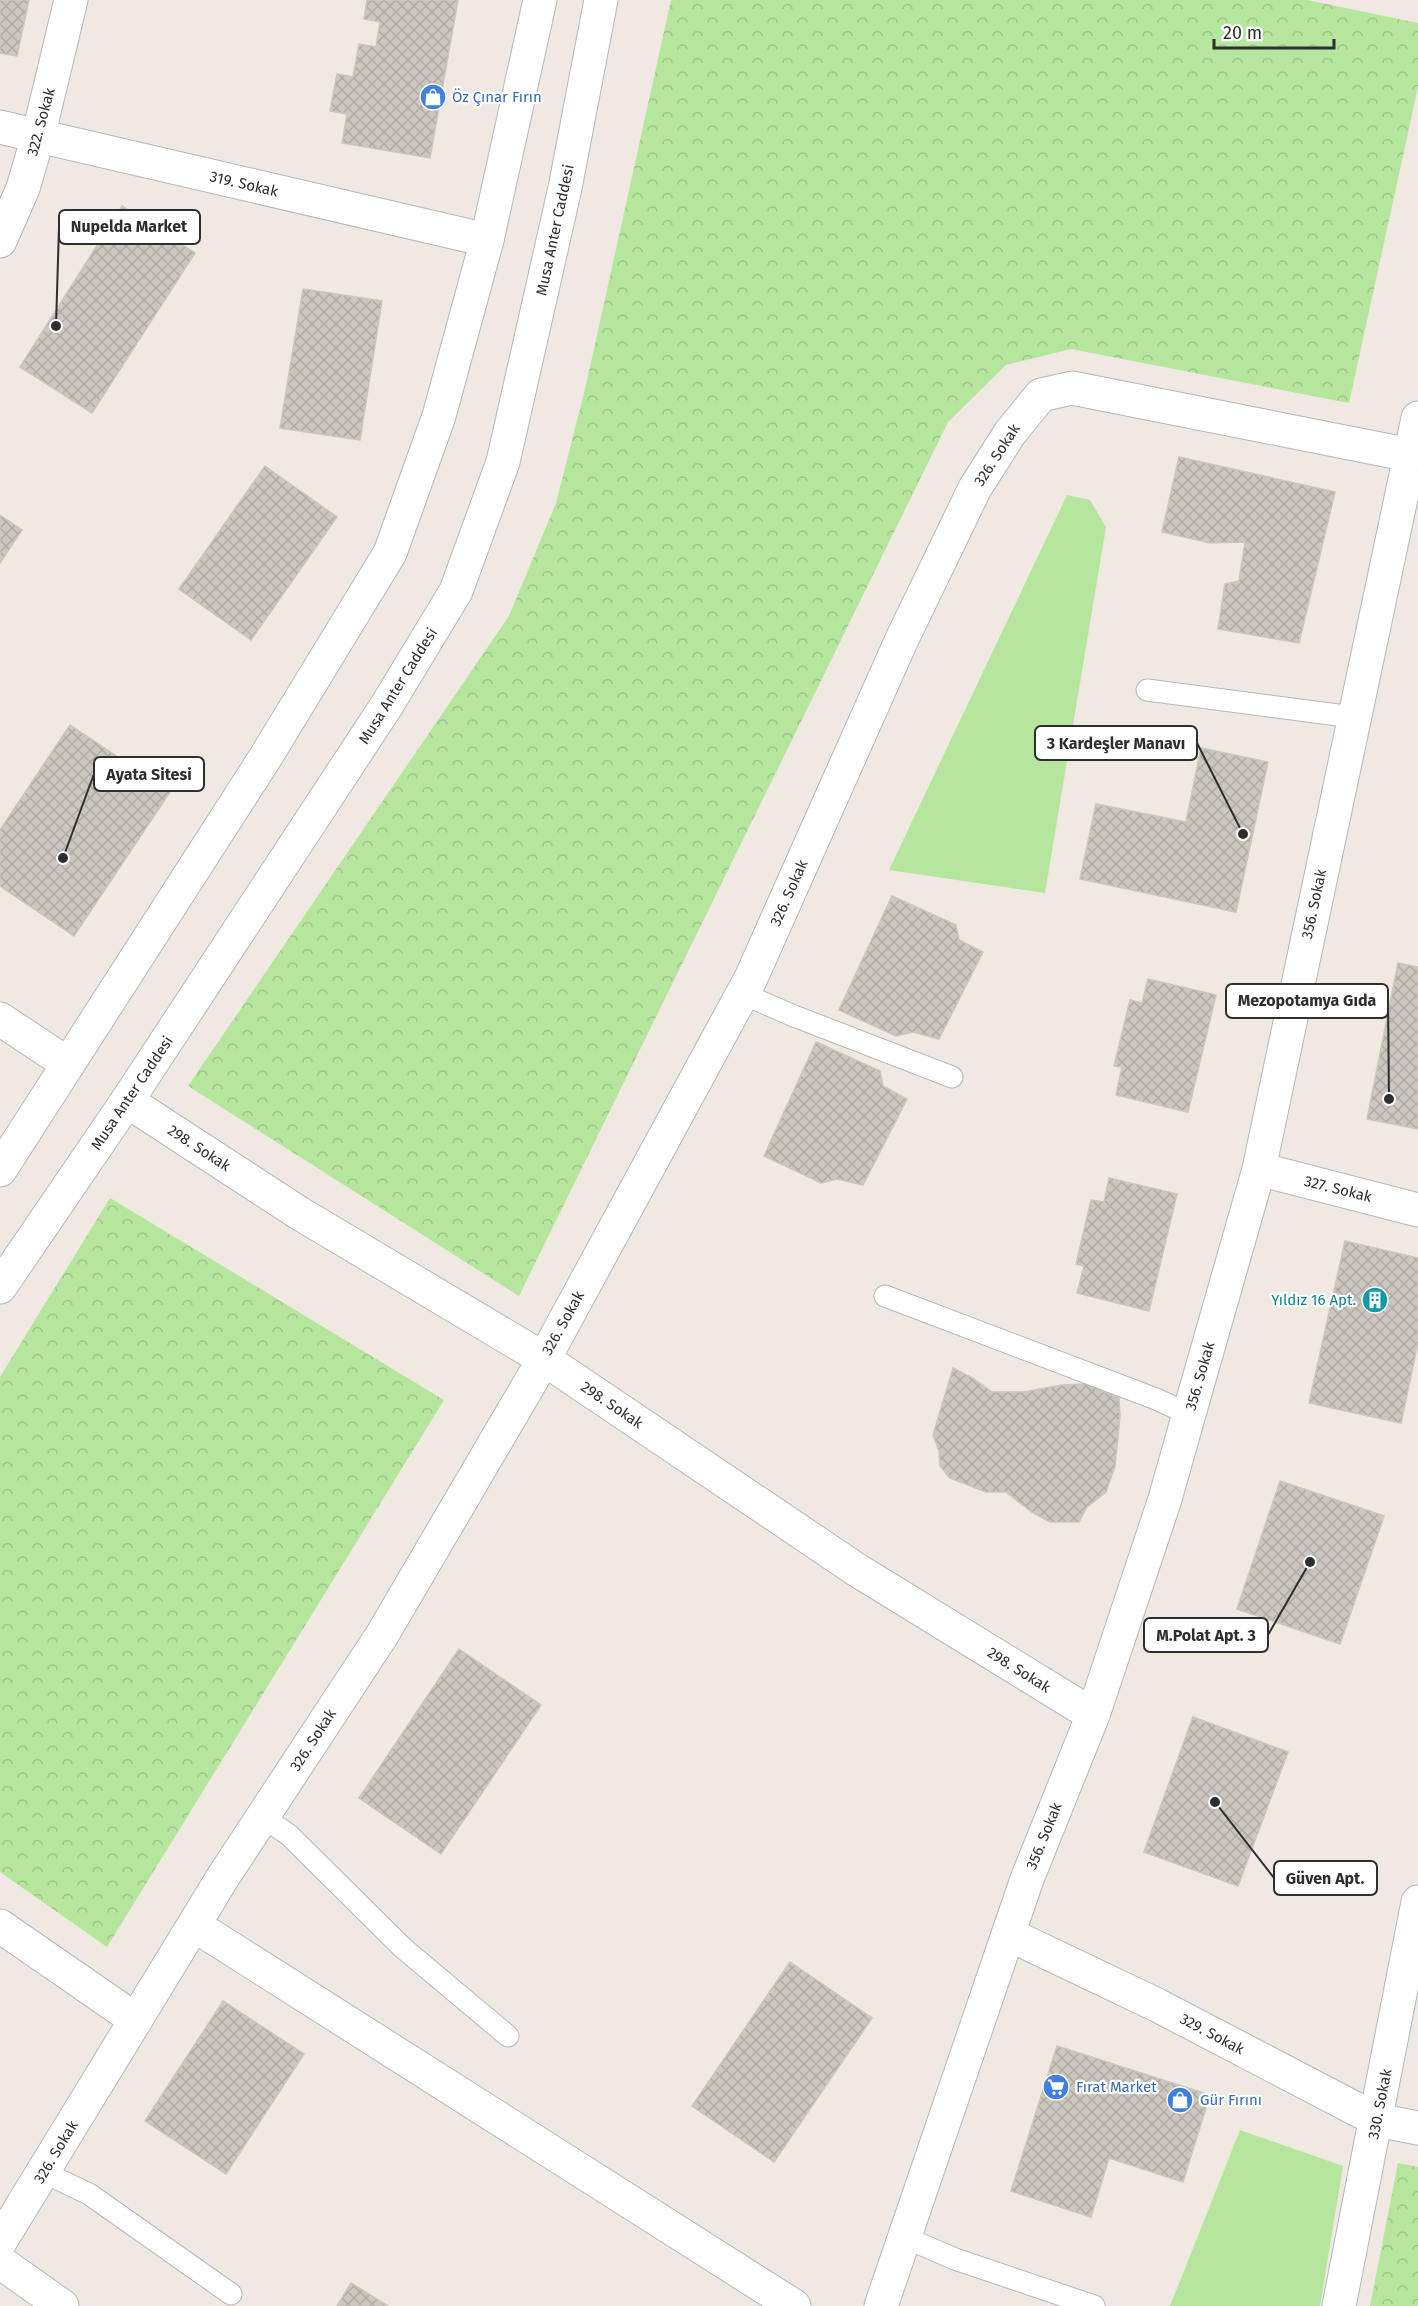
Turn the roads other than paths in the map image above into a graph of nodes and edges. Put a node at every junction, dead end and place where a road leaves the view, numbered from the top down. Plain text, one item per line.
1 (71, 0) edge
2 (540, 0) edge
3 (601, 0) edge
4 (0, 127) edge
5 (38, 137) junction
6 (487, 240) junction
7 (0, 241) edge
8 (1418, 418) edge
9 (1410, 455) junction
10 (1147, 690) dead end
11 (1353, 717) junction
12 (743, 994) junction
13 (0, 1018) edge
14 (68, 1065) junction
15 (952, 1077) dead end
16 (127, 1101) junction
17 (1258, 1169) junction
18 (0, 1170) edge
19 (1418, 1210) edge
20 (0, 1287) edge
21 (885, 1296) dead end
22 (544, 1359) junction
23 (1189, 1414) junction
24 (1093, 1715) junction
25 (263, 1817) junction
26 (1418, 1902) edge
27 (194, 1925) junction
28 (0, 1926) edge
29 (1008, 1934) junction
30 (136, 2020) junction
31 (508, 2036) dead end
32 (1377, 2120) junction
33 (1418, 2128) edge
34 (43, 2172) junction
35 (904, 2237) junction
36 (0, 2242) edge
37 (0, 2262) edge
38 (231, 2294) dead end
39 (62, 2306) edge
40 (794, 2306) edge
41 (881, 2306) edge
42 (1094, 2306) edge
43 (1339, 2306) edge

1 - 5 street, 322. Sokak
2 - 6 street
3 - 16 street, Musa Anter Caddesi
4 - 5 street, 319. Sokak
5 - 6 street, 319. Sokak
5 - 7 street, 322. Sokak
6 - 14 street
8 - 9 street, 356. Sokak
9 - 11 street, 356. Sokak
9 - 12 street, 326. Sokak
10 - 11 lane
11 - 17 street, 356. Sokak
12 - 15 lane
12 - 22 street, 326. Sokak
13 - 14 street
14 - 18 street
16 - 20 street, Musa Anter Caddesi
16 - 22 street, 298. Sokak
17 - 19 street, 327. Sokak
17 - 23 street, 356. Sokak
21 - 23 lane
22 - 24 street, 298. Sokak
22 - 25 street, 326. Sokak
23 - 24 street, 356. Sokak
24 - 29 street, 356. Sokak
25 - 27 street, 326. Sokak
25 - 31 lane
26 - 32 street, 330. Sokak
27 - 30 street, 326. Sokak
27 - 40 street
28 - 30 street
29 - 32 street, 329. Sokak
29 - 35 street, 356. Sokak
30 - 34 street, 326. Sokak
32 - 33 street, 329. Sokak
32 - 43 street, 330. Sokak
34 - 36 street, 326. Sokak
34 - 38 lane
35 - 41 street, 356. Sokak
35 - 42 lane
37 - 39 street

